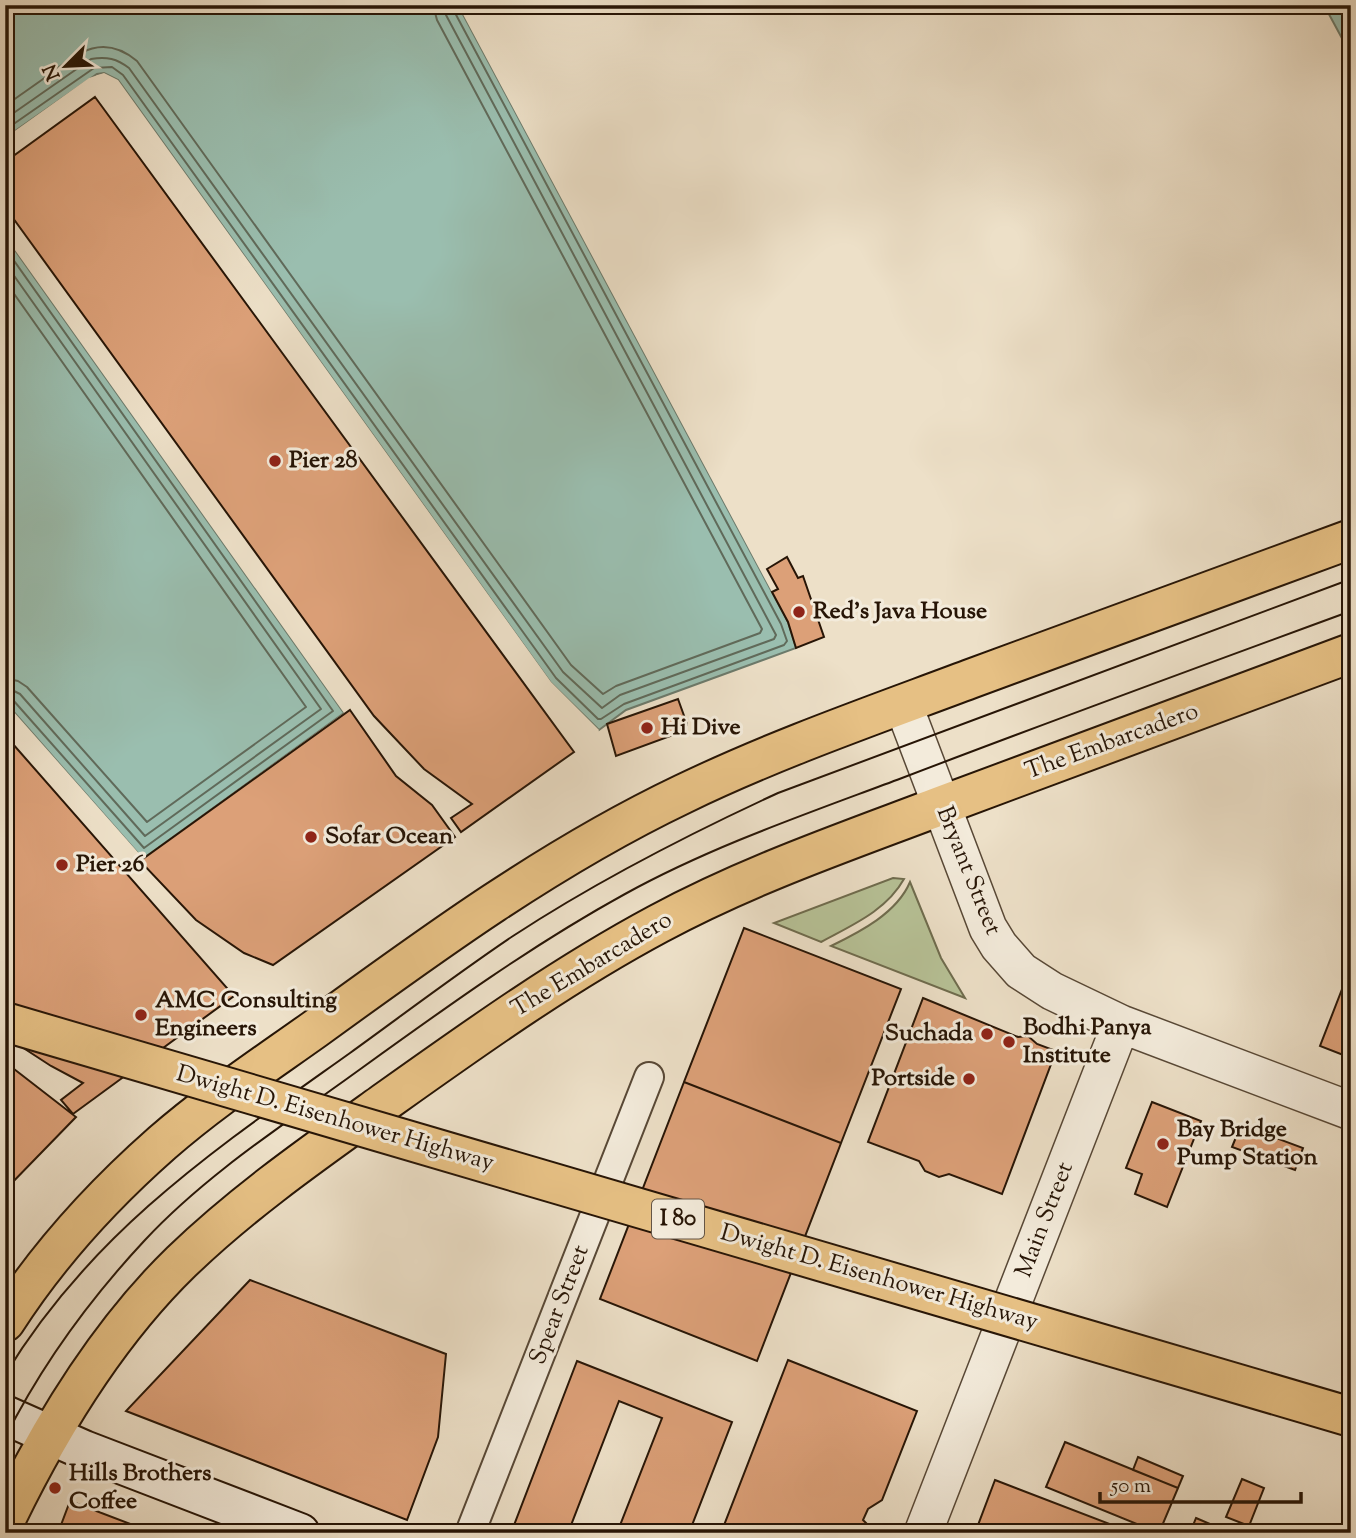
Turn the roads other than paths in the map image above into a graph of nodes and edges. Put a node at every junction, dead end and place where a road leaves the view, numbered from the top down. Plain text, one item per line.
1 (1351, 539) edge
2 (1351, 653) edge
3 (904, 704) junction
4 (942, 806) junction
5 (5, 1007) edge
6 (5, 1022) edge
7 (1121, 1024) junction
8 (649, 1077) dead end
9 (1351, 1111) edge
10 (5, 1322) edge
11 (1351, 1402) edge
12 (5, 1415) edge
13 (1351, 1417) edge
14 (51, 1436) junction
15 (5, 1521) edge
16 (300, 1533) edge
17 (470, 1533) edge
18 (923, 1533) edge

1 - 3 main road
2 - 4 main road, The Embarcadero
3 - 4 street, Bryant Street
3 - 10 main road
4 - 7 street, Bryant Street
4 - 14 main road, The Embarcadero
5 - 11 main road, Dwight D. Eisenhower Highway / I 80
6 - 13 main road, Dwight D. Eisenhower Highway / I 80, bridge
7 - 9 street, Bryant Street
7 - 18 street, Main Street
8 - 17 street, Spear Street
12 - 14 main road
14 - 15 main road, The Embarcadero
14 - 16 main road

